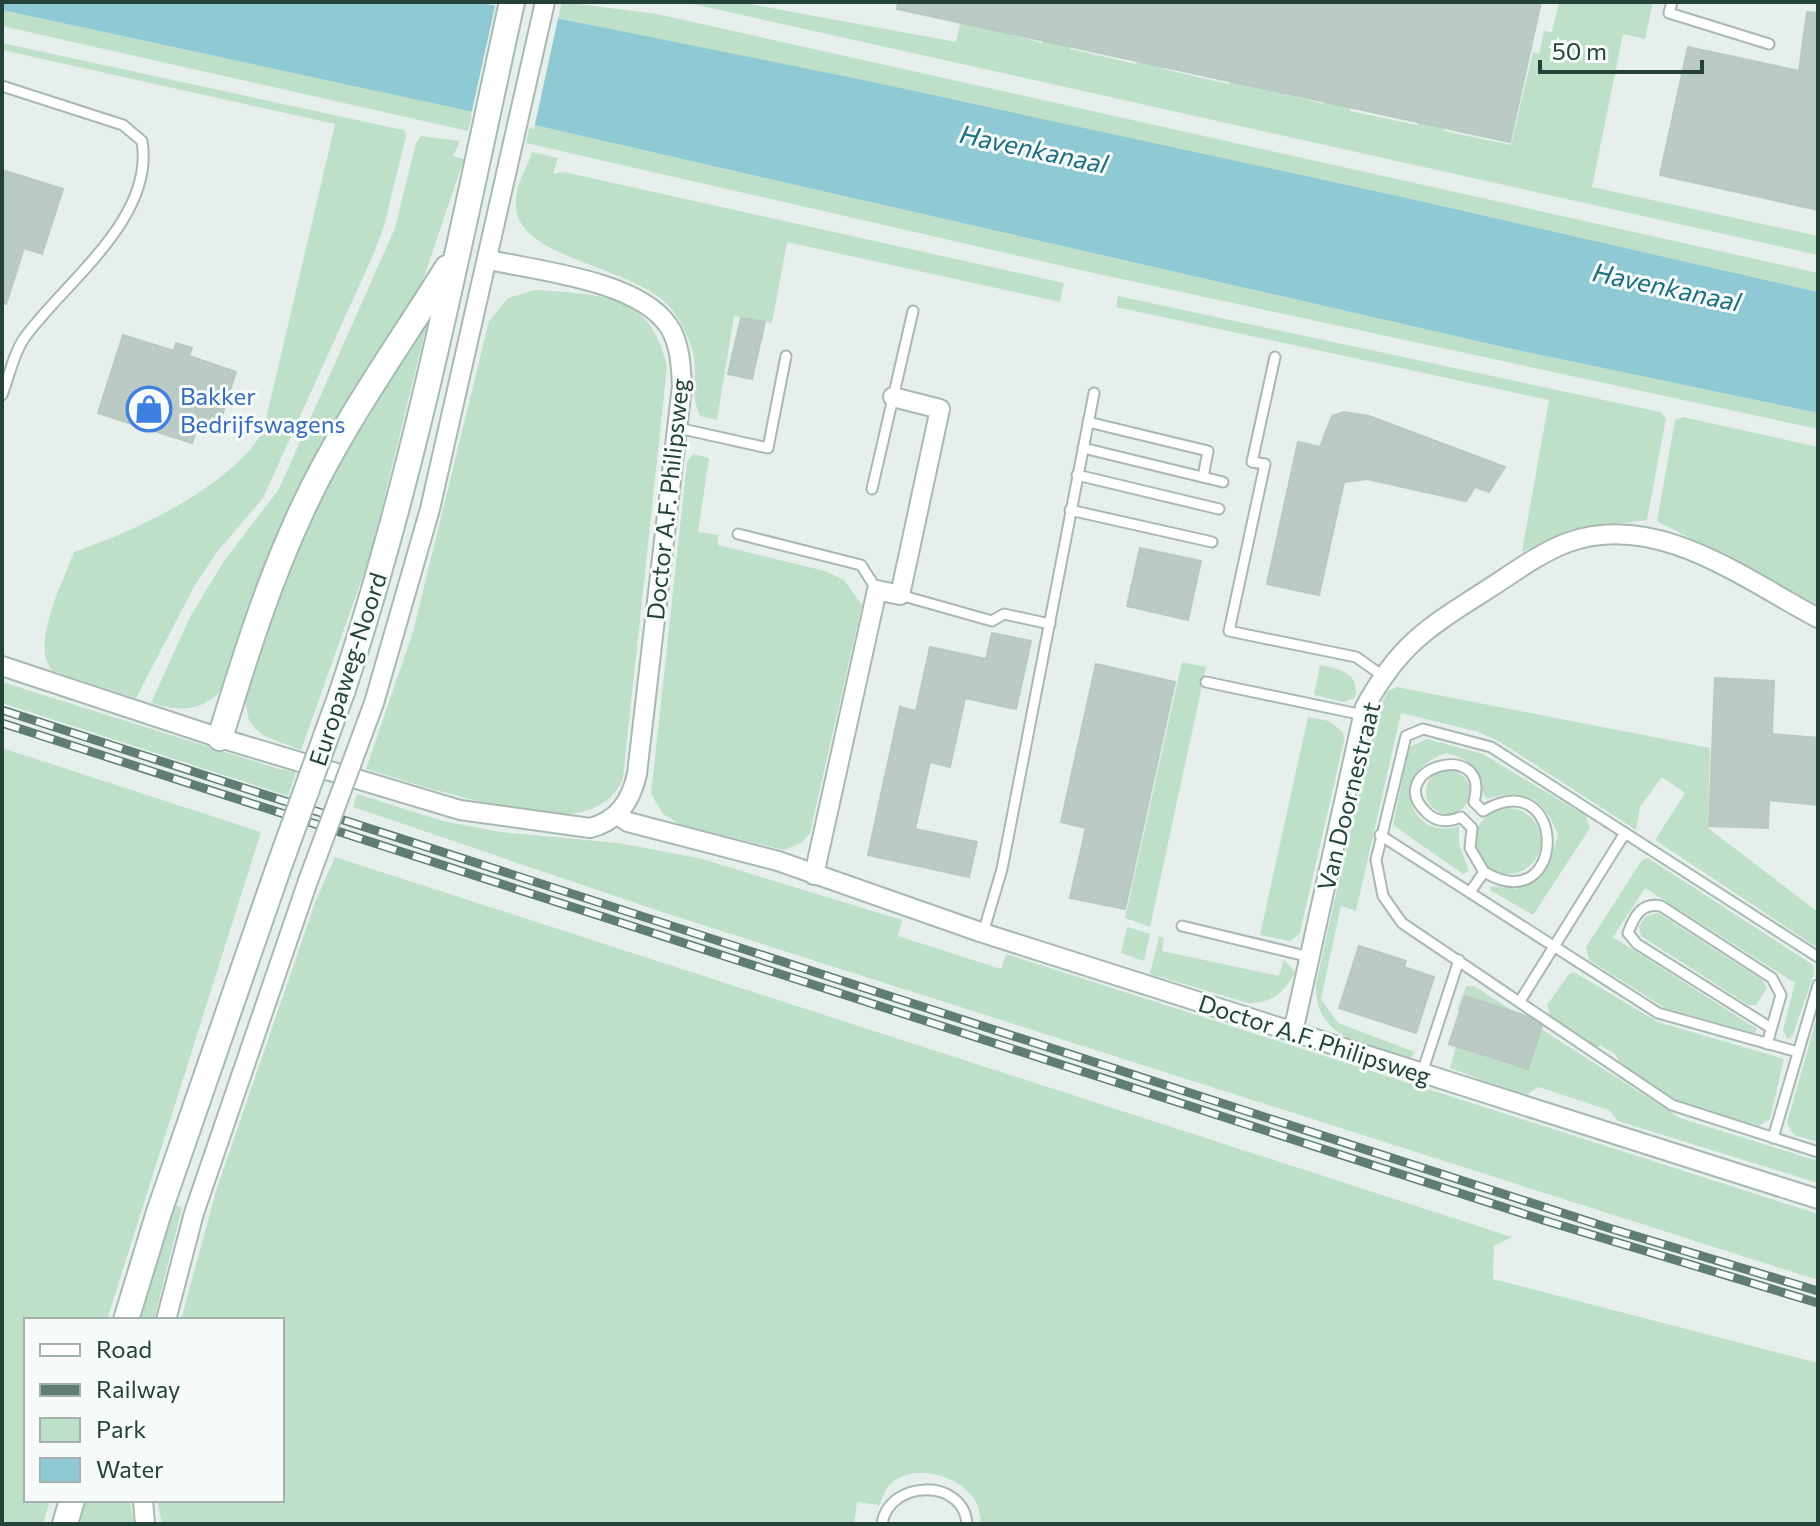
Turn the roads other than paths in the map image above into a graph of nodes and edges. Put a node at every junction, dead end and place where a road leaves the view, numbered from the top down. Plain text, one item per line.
1 (512, 2) edge
2 (545, 2) edge
3 (1672, 2) edge
4 (1769, 44) dead end
5 (2, 86) edge
6 (457, 252) junction
7 (489, 260) junction
8 (913, 311) dead end
9 (786, 356) dead end
10 (1275, 357) dead end
11 (1094, 393) dead end
12 (2, 395) edge
13 (893, 397) junction
14 (1088, 422) junction
15 (678, 428) junction
16 (1083, 448) junction
17 (1077, 475) junction
18 (1203, 477) junction
19 (1223, 482) dead end
20 (872, 489) dead end
21 (1219, 509) dead end
22 (1070, 510) junction
23 (738, 534) dead end
24 (1212, 542) dead end
25 (877, 590) junction
26 (900, 595) junction
27 (1818, 618) edge
28 (1050, 624) junction
29 (2, 666) edge
30 (1383, 676) junction
31 (1206, 682) dead end
32 (1363, 715) junction
33 (220, 738) junction
34 (1474, 802) junction
35 (1483, 811) junction
36 (617, 815) junction
37 (1461, 817) junction
38 (1472, 828) junction
39 (1625, 833) junction
40 (1380, 835) junction
41 (1484, 872) junction
42 (814, 875) junction
43 (1470, 892) junction
44 (1182, 926) dead end
45 (983, 933) junction
46 (1555, 947) junction
47 (1310, 957) junction
48 (1818, 957) edge
49 (1459, 960) junction
50 (1818, 985) edge
51 (1520, 1001) junction
52 (1771, 1028) junction
53 (1293, 1032) junction
54 (1767, 1044) junction
55 (1798, 1052) junction
56 (1422, 1073) junction
57 (1773, 1138) junction
58 (1818, 1152) edge
59 (1818, 1199) edge
60 (127, 1318) edge
61 (167, 1318) edge
62 (71, 1502) edge
63 (143, 1502) edge
64 (65, 1524) edge
65 (145, 1524) edge
66 (882, 1524) edge
67 (967, 1524) edge

1 - 6 main road, Europaweg-Noord
2 - 7 street, Europaweg-Noord
3 - 4 lane
5 - 12 lane
6 - 33 main road
6 - 60 main road, Europaweg-Noord, bridge
7 - 15 street, Doctor A.F. Philipsweg
7 - 61 street, Europaweg-Noord, bridge
8 - 13 lane
9 - 15 lane
10 - 30 lane
11 - 14 lane
13 - 20 lane
13 - 26 street
14 - 16 lane
14 - 18 lane
15 - 36 street, Doctor A.F. Philipsweg
16 - 17 lane
16 - 18 lane
17 - 21 lane
17 - 22 lane
18 - 19 lane
22 - 24 lane
22 - 28 lane
23 - 25 lane
25 - 26 street
25 - 42 street
26 - 28 lane
27 - 30 street, Van Doornestraat
28 - 45 lane
29 - 33 street
30 - 32 street, Van Doornestraat
31 - 32 lane
32 - 47 street, Van Doornestraat
33 - 36 street
34 - 35 lane
34 - 37 lane
34 - 37 lane
35 - 38 lane
35 - 41 lane
36 - 42 street, Doctor A.F. Philipsweg
37 - 38 lane
38 - 41 lane
39 - 40 lane
39 - 46 lane
39 - 48 lane
40 - 43 lane
40 - 49 lane
41 - 43 lane
42 - 45 street, Doctor A.F. Philipsweg
43 - 46 lane
44 - 47 lane
45 - 53 street, Doctor A.F. Philipsweg
46 - 51 lane
46 - 54 lane
47 - 53 street, Van Doornestraat
49 - 51 lane
49 - 56 lane
50 - 55 lane
51 - 57 lane
52 - 52 lane
52 - 54 lane
53 - 56 street, Doctor A.F. Philipsweg
54 - 55 lane
55 - 57 lane
56 - 59 street, Doctor A.F. Philipsweg
57 - 58 lane
62 - 64 main road
63 - 65 street
66 - 67 lane

